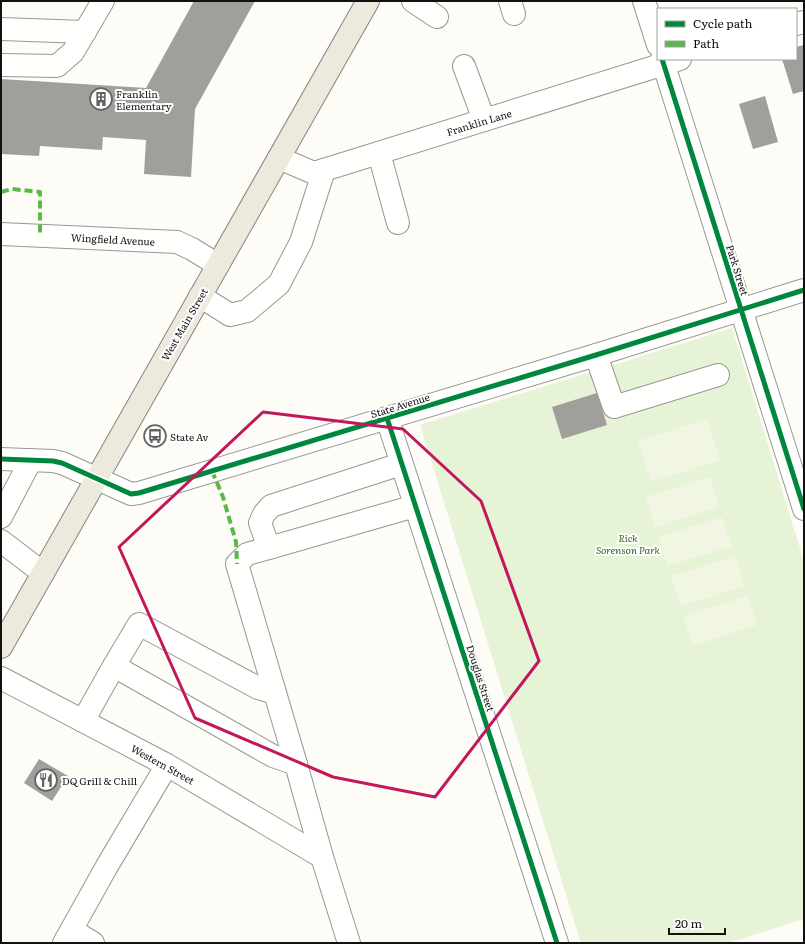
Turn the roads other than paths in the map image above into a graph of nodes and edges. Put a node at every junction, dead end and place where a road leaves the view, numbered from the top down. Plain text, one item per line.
1 (103, 1) edge
2 (368, 1) edge
3 (413, 1) edge
4 (644, 1) edge
5 (437, 17) dead end
6 (1, 29) edge
7 (85, 32) junction
8 (657, 34) edge
9 (657, 60) edge
10 (667, 60) edge
11 (1, 65) edge
12 (464, 66) dead end
13 (484, 120) junction
14 (379, 153) junction
15 (279, 158) junction
16 (324, 170) junction
17 (398, 223) dead end
18 (1, 234) edge
19 (218, 265) junction
20 (804, 290) edge
21 (200, 296) junction
22 (741, 311) junction
23 (596, 355) junction
24 (718, 374) dead end
25 (387, 418) junction
26 (1, 459) edge
27 (31, 460) junction
28 (401, 464) junction
29 (97, 478) junction
30 (415, 506) junction
31 (804, 509) edge
32 (1, 517) edge
33 (1, 542) edge
34 (269, 548) junction
35 (43, 573) junction
36 (1, 647) edge
37 (114, 666) junction
38 (1, 678) edge
39 (275, 693) junction
40 (83, 721) junction
41 (167, 764) junction
42 (296, 764) junction
43 (322, 857) junction
44 (68, 936) edge
45 (93, 943) edge
46 (349, 943) edge
47 (557, 943) edge

1 - 7 street
2 - 15 main road, West Main Street
3 - 5 street
4 - 8 street, Park Street
6 - 7 street
7 - 11 street
9 - 13 street, Franklin Lane
10 - 22 street, Park Street
12 - 13 street
13 - 14 street, Franklin Lane
14 - 16 street, Franklin Lane
14 - 17 street
15 - 16 street, Franklin Lane
15 - 19 main road, West Main Street
16 - 21 street
18 - 19 street, Wingfield Avenue
19 - 21 main road, West Main Street
20 - 22 street, State Avenue
21 - 29 main road, West Main Street
22 - 23 street, State Avenue
22 - 31 street, Park Street
23 - 24 street
23 - 25 street, State Avenue
25 - 28 street, Douglas Street
25 - 29 street, State Avenue
26 - 27 street, State Avenue
27 - 29 street, State Avenue
27 - 32 street
28 - 30 street, Douglas Street
28 - 34 street
29 - 35 main road, West Main Street
30 - 34 street
30 - 47 street, Douglas Street
33 - 35 street
34 - 39 street
35 - 36 main road, West Main Street
37 - 39 street
37 - 40 street
37 - 42 street
38 - 40 street, Western Street
39 - 42 street
40 - 41 street, Western Street
41 - 43 street, Western Street
41 - 44 street
42 - 43 street
43 - 46 street
44 - 45 street

